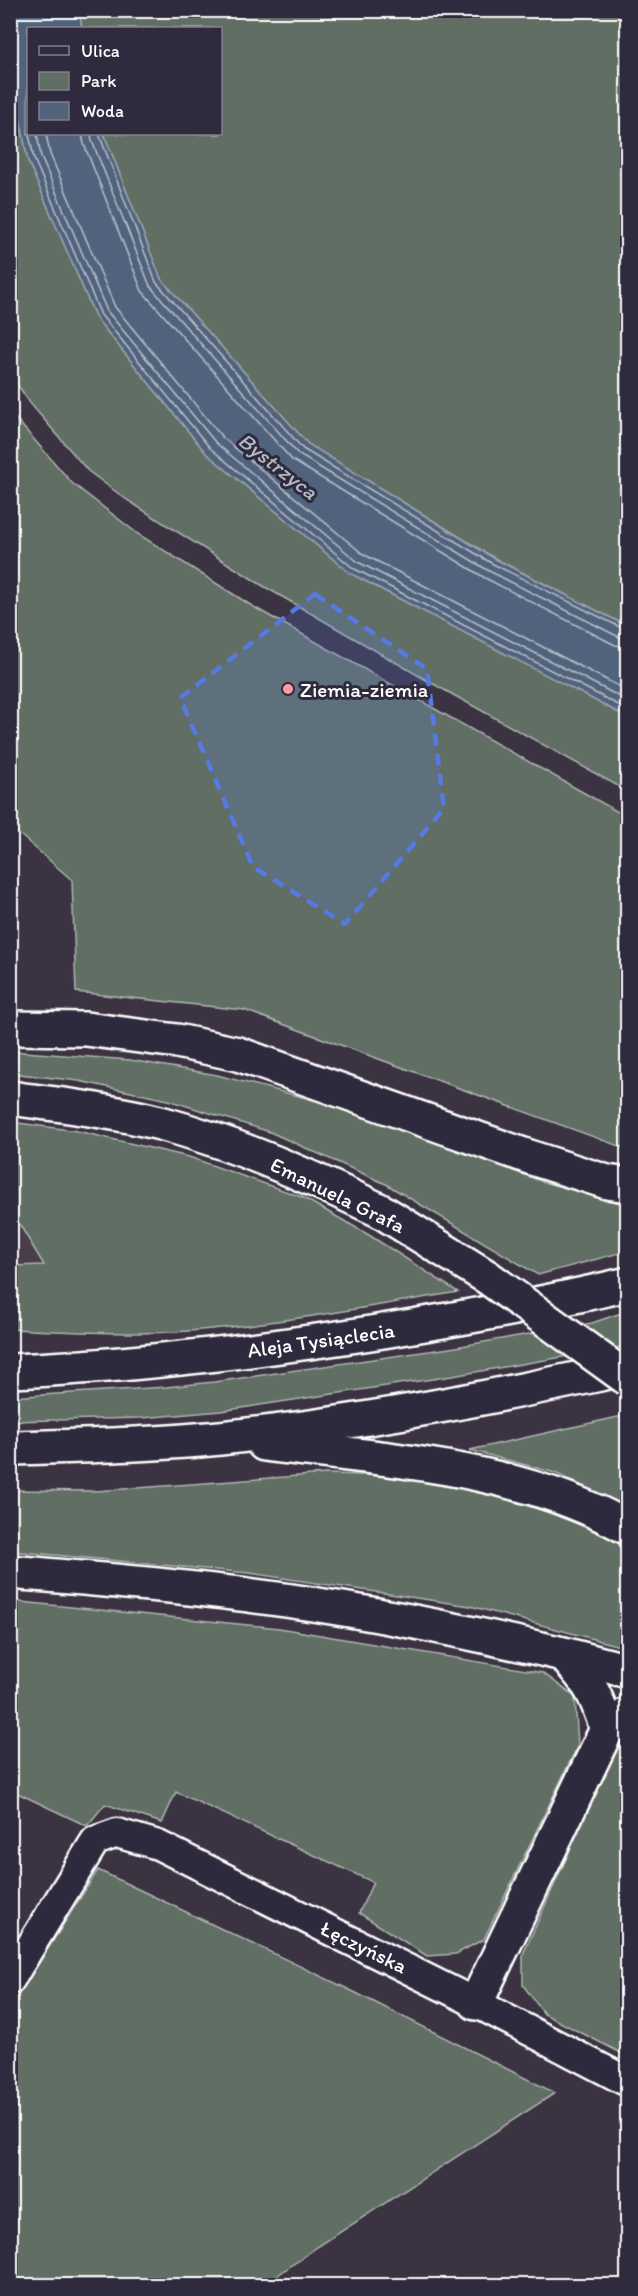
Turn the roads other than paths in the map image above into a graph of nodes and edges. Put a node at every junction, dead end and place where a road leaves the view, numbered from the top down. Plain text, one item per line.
1 (10, 1028) edge
2 (10, 1098) edge
3 (627, 1185) edge
4 (627, 1284) edge
5 (627, 1368) edge
6 (10, 1371) edge
7 (627, 1379) edge
8 (218, 1438) junction
9 (10, 1448) edge
10 (627, 1528) edge
11 (10, 1572) edge
12 (563, 1654) junction
13 (627, 1671) edge
14 (617, 1722) edge
15 (10, 1980) edge
16 (476, 2003) junction
17 (627, 2082) edge

1 - 3 main road
2 - 7 main road, Emanuela Grafa, bridge
4 - 6 main road, Aleja Tysiąclecia
5 - 8 main road
8 - 9 main road
8 - 10 main road
11 - 12 main road
12 - 13 main road
12 - 14 main road
14 - 16 main road
15 - 16 street, Łęczyńska
16 - 17 street, Łęczyńska

